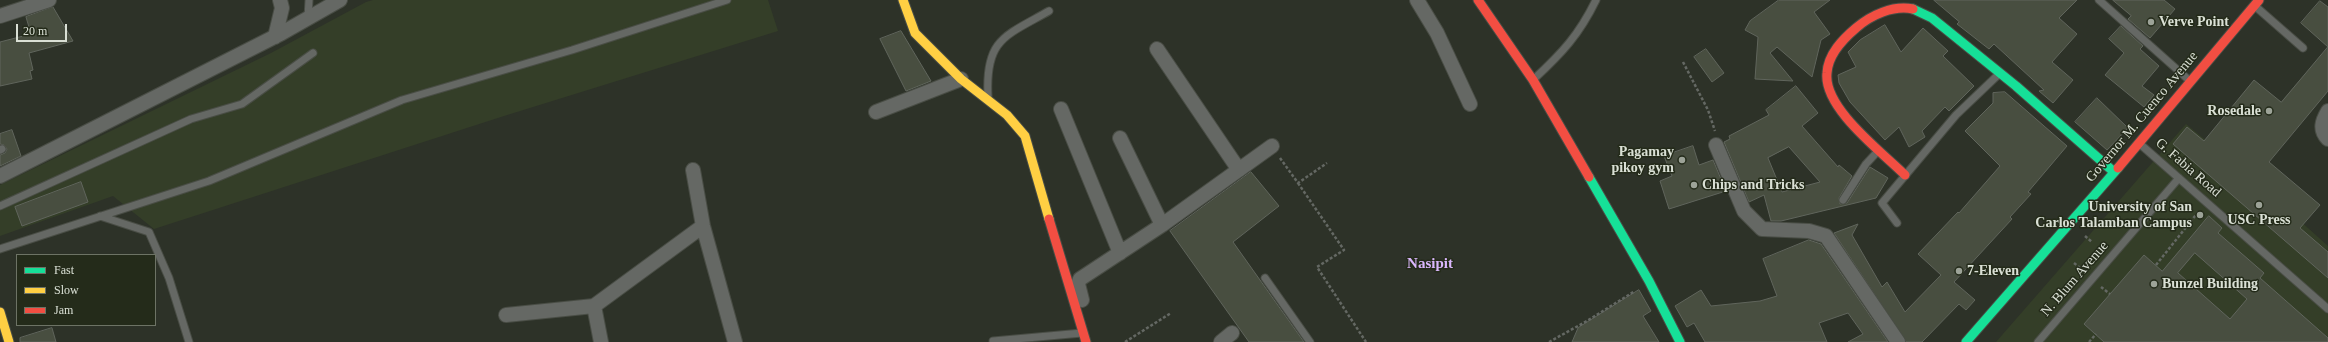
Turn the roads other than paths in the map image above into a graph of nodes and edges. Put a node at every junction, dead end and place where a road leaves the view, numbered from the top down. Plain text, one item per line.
1 (49, 0) edge
2 (280, 0) edge
3 (309, 0) edge
4 (340, 0) edge
5 (727, 0) edge
6 (903, 0) edge
7 (1417, 0) edge
8 (1478, 0) edge
9 (1596, 0) edge
10 (2099, 0) edge
11 (2257, 3) edge
12 (1049, 11) dead end
13 (0, 16) edge
14 (308, 18) junction
15 (274, 37) junction
16 (2303, 48) dead end
17 (1158, 49) dead end
18 (313, 53) dead end
19 (2001, 73) junction
20 (961, 79) junction
21 (1534, 80) junction
22 (2191, 81) junction
23 (989, 103) junction
24 (1470, 104) dead end
25 (1061, 109) dead end
26 (2328, 111) edge
27 (876, 112) dead end
28 (1120, 138) dead end
29 (2328, 139) edge
30 (2138, 143) junction
31 (1716, 145) road end
32 (1272, 146) road end
33 (1880, 149) junction
34 (694, 170) dead end
35 (1239, 170) junction
36 (2114, 172) junction
37 (1905, 175) junction
38 (0, 176) edge
39 (2179, 178) junction
40 (1843, 200) dead end
41 (0, 206) edge
42 (100, 216) junction
43 (1897, 222) dead end
44 (1162, 225) junction
45 (703, 226) junction
46 (0, 249) edge
47 (1120, 253) junction
48 (1265, 278) dead end
49 (594, 306) junction
50 (2328, 309) edge
51 (0, 312) edge
52 (506, 315) dead end
53 (1232, 333) dead end
54 (1086, 337) edge
55 (993, 341) edge
56 (9, 342) edge
57 (189, 342) edge
58 (601, 342) edge
59 (735, 342) edge
60 (1086, 342) edge
61 (1221, 342) edge
62 (1310, 342) edge
63 (1680, 342) edge
64 (1898, 342) edge
65 (1966, 342) edge
66 (2038, 342) edge

1 - 13 street
2 - 15 street
3 - 14 lane
4 - 14 street
5 - 42 lane
6 - 20 street
7 - 24 street
8 - 21 street
9 - 21 lane
10 - 22 lane
11 - 16 lane
11 - 22 street, Governor M. Cuenco Avenue
12 - 23 lane
14 - 15 street
15 - 38 street
17 - 35 street
18 - 41 lane
19 - 33 street
19 - 36 street
19 - 37 lane
20 - 23 street
20 - 27 street
21 - 63 street
22 - 30 street, Governor M. Cuenco Avenue
23 - 54 street
25 - 47 street
26 - 29 street
28 - 44 street
30 - 36 street, Governor M. Cuenco Avenue
30 - 39 lane, G. Fabia Road
31 - 64 street
32 - 35 street
33 - 37 street
33 - 40 lane
34 - 45 street
35 - 44 street
36 - 65 street, Governor M. Cuenco Avenue
37 - 43 lane
39 - 50 lane, G. Fabia Road
39 - 66 lane, N. Blum Avenue
42 - 46 lane
42 - 57 lane
44 - 47 street
45 - 49 street
45 - 59 street
47 - 54 street
48 - 62 lane
49 - 52 street
49 - 58 street
51 - 56 street
53 - 61 street
54 - 55 lane
54 - 60 street

